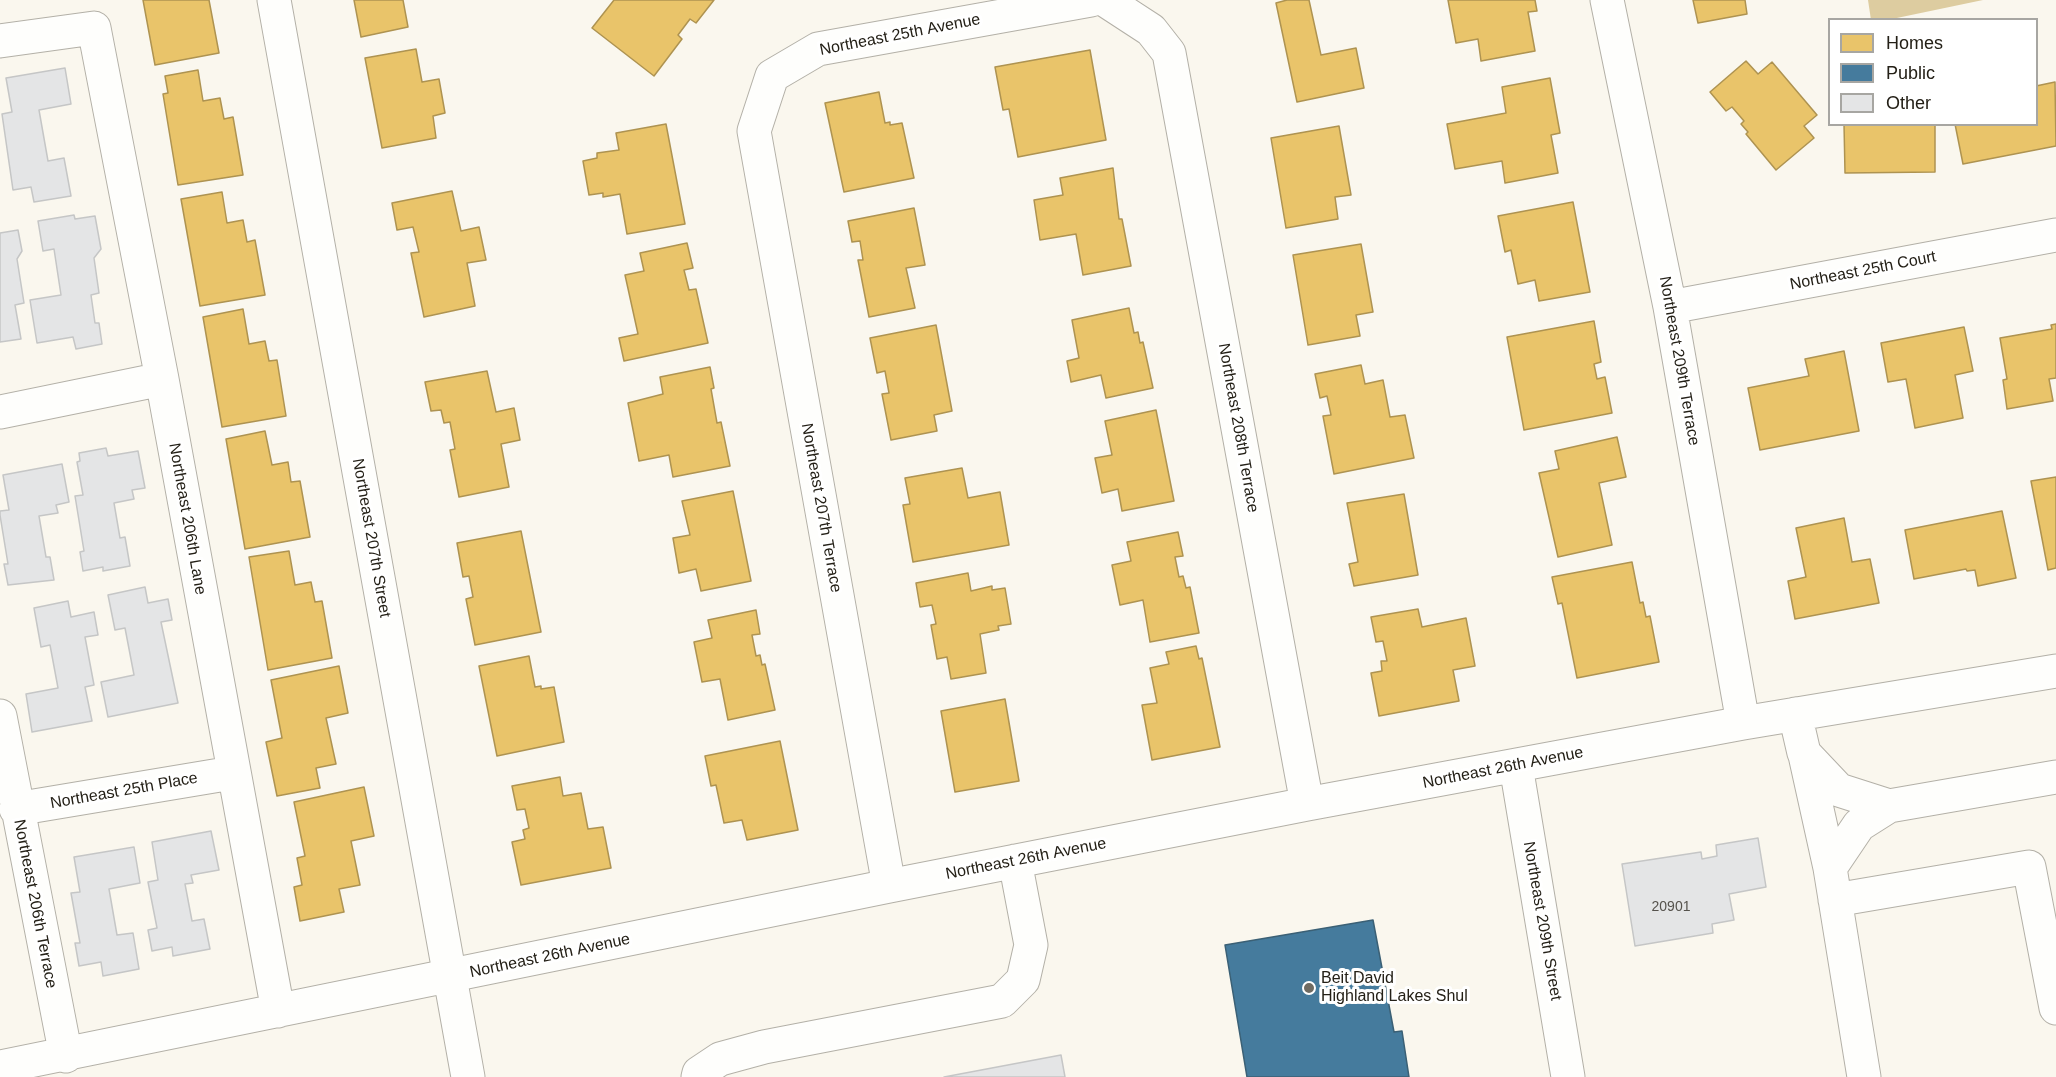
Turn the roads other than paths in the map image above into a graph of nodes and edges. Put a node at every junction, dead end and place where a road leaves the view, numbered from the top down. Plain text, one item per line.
1 (274, 0) edge
2 (1091, 0) edge
3 (1105, 0) edge
4 (1607, 0) edge
5 (0, 41) edge
6 (754, 131) joint
7 (2056, 235) edge
8 (1670, 307) junction
9 (162, 379) junction
10 (0, 412) edge
11 (2056, 671) edge
12 (1795, 714) junction
13 (0, 716) edge
14 (1743, 723) junction
15 (1804, 753) junction
16 (1516, 766) junction
17 (232, 772) junction
18 (2056, 777) edge
19 (1307, 804) junction
20 (1889, 806) junction
21 (16, 809) junction
22 (1015, 861) junction
23 (1830, 868) junction
24 (889, 886) junction
25 (1835, 900) junction
26 (451, 976) junction
27 (2056, 1008) edge
28 (278, 1011) junction
29 (66, 1056) junction
30 (0, 1068) edge
31 (468, 1077) edge
32 (698, 1077) edge
33 (1568, 1077) edge
34 (1864, 1077) edge

1 - 26 street, Northeast 207th Street
2 - 6 street, Northeast 25th Avenue
3 - 19 street, Northeast 208th Terrace
4 - 8 street, Northeast 209th Terrace
5 - 9 street, Northeast 206th Lane
6 - 24 street, Northeast 207th Terrace
7 - 8 street, Northeast 25th Court
8 - 14 street, Northeast 209th Terrace
9 - 10 street
9 - 17 street, Northeast 206th Lane
11 - 12 street, Northeast 26th Avenue
12 - 14 street, Northeast 26th Avenue
12 - 15 street
13 - 21 street, Northeast 206th Terrace
14 - 16 street, Northeast 26th Avenue
15 - 20 street
15 - 23 street
16 - 19 street, Northeast 26th Avenue
16 - 33 street, Northeast 209th Street
17 - 21 street, Northeast 25th Place
17 - 28 street, Northeast 206th Lane
18 - 20 street
19 - 22 street, Northeast 26th Avenue
20 - 23 street
21 - 29 street, Northeast 206th Terrace
22 - 24 street, Northeast 26th Avenue
22 - 32 street
23 - 25 street
24 - 26 street, Northeast 26th Avenue
25 - 27 street
25 - 34 street
26 - 28 street, Northeast 26th Avenue
26 - 31 street, Northeast 207th Street
28 - 29 street, Northeast 26th Avenue
29 - 30 street, Northeast 26th Avenue

